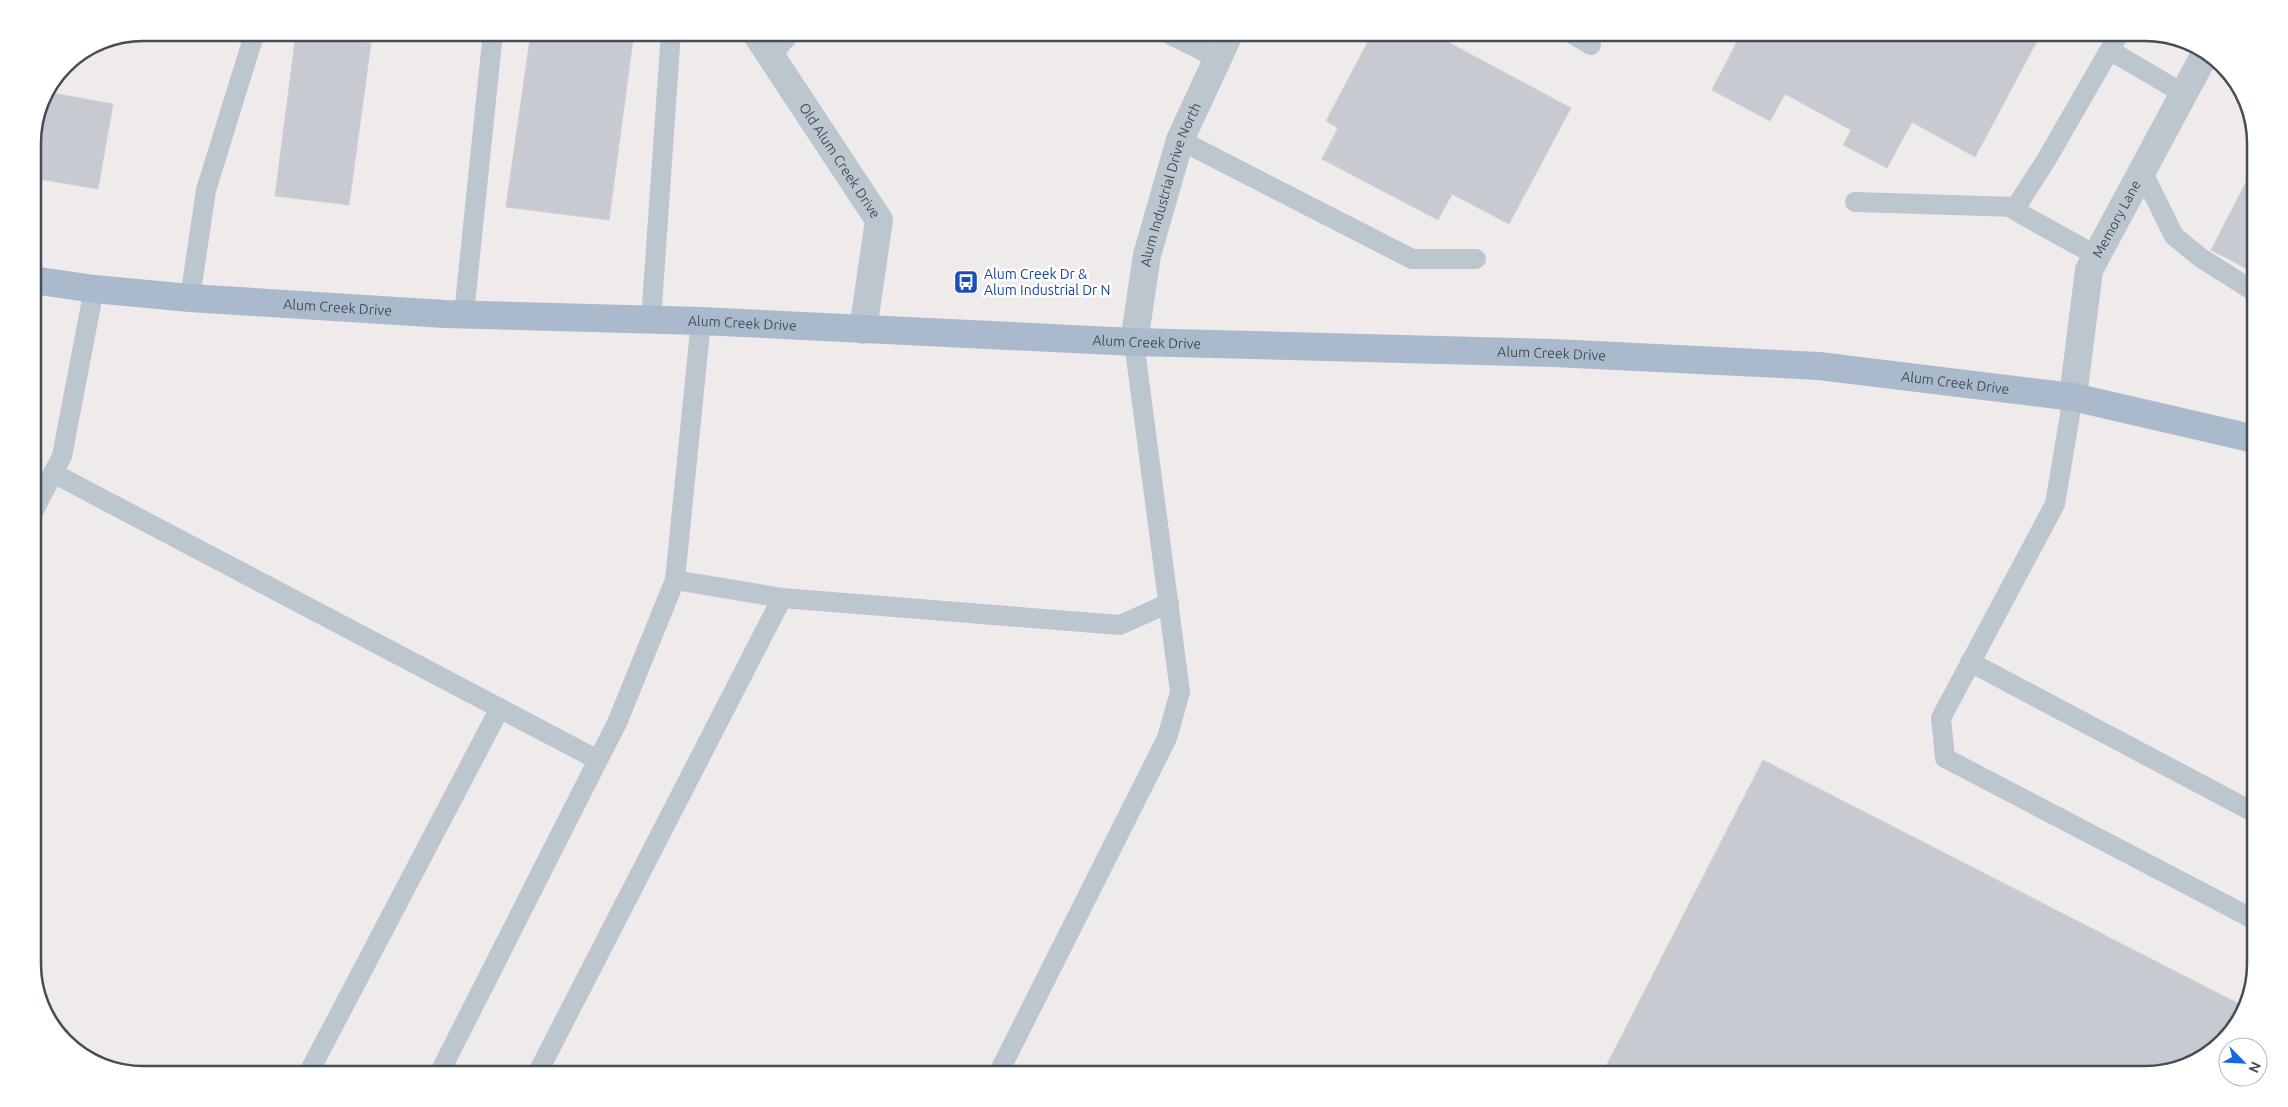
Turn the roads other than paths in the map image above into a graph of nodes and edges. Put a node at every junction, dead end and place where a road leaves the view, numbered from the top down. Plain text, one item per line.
1 (252, 41) edge
2 (492, 41) edge
3 (670, 41) edge
4 (761, 41) edge
5 (784, 41) edge
6 (1183, 41) edge
7 (1226, 41) edge
8 (1584, 41) edge
9 (2115, 41) edge
10 (1591, 45) dead end
11 (2110, 51) junction
12 (771, 56) junction
13 (1217, 58) junction
14 (2202, 60) edge
15 (2184, 94) junction
16 (1180, 140) junction
17 (2142, 171) junction
18 (1855, 202) dead end
19 (2016, 207) junction
20 (2097, 256) junction
21 (1476, 259) dead end
22 (41, 281) edge
23 (2247, 287) edge
24 (94, 289) junction
25 (190, 298) junction
26 (464, 314) junction
27 (651, 320) junction
28 (701, 322) junction
29 (863, 330) junction
30 (1134, 342) junction
31 (2072, 397) junction
32 (2247, 437) edge
33 (53, 473) junction
34 (41, 496) edge
35 (676, 580) junction
36 (782, 598) junction
37 (1169, 603) junction
38 (1970, 662) junction
39 (500, 708) junction
40 (598, 760) junction
41 (2247, 808) edge
42 (2247, 915) edge
43 (312, 1066) edge
44 (443, 1066) edge
45 (541, 1066) edge
46 (1002, 1066) edge

1 - 25 lane
2 - 26 lane
3 - 27 lane
4 - 12 street, Old Alum Creek Drive
5 - 12 lane
6 - 13 lane
7 - 13 street, Alum Industrial Drive North
8 - 10 lane
9 - 11 lane
11 - 15 lane
11 - 19 lane
12 - 29 street, Old Alum Creek Drive
13 - 16 street, Alum Industrial Drive North
14 - 15 street, Memory Lane
15 - 17 street, Memory Lane
16 - 21 lane
16 - 30 street, Alum Industrial Drive North
17 - 20 street, Memory Lane
17 - 23 lane
18 - 19 lane
19 - 20 lane
20 - 31 street, Memory Lane
22 - 24 main road, Alum Creek Drive
24 - 25 main road, Alum Creek Drive
24 - 33 lane
25 - 26 main road, Alum Creek Drive
26 - 27 main road, Alum Creek Drive
27 - 28 main road, Alum Creek Drive
28 - 29 main road, Alum Creek Drive
28 - 35 lane
29 - 30 main road, Alum Creek Drive
30 - 31 main road, Alum Creek Drive
30 - 37 lane
31 - 32 main road, Alum Creek Drive
31 - 38 lane
33 - 34 lane
33 - 39 lane
35 - 36 lane
35 - 40 lane
36 - 37 lane
36 - 45 lane
37 - 46 lane
38 - 41 lane
38 - 42 lane
39 - 40 lane
39 - 43 lane
40 - 44 lane

